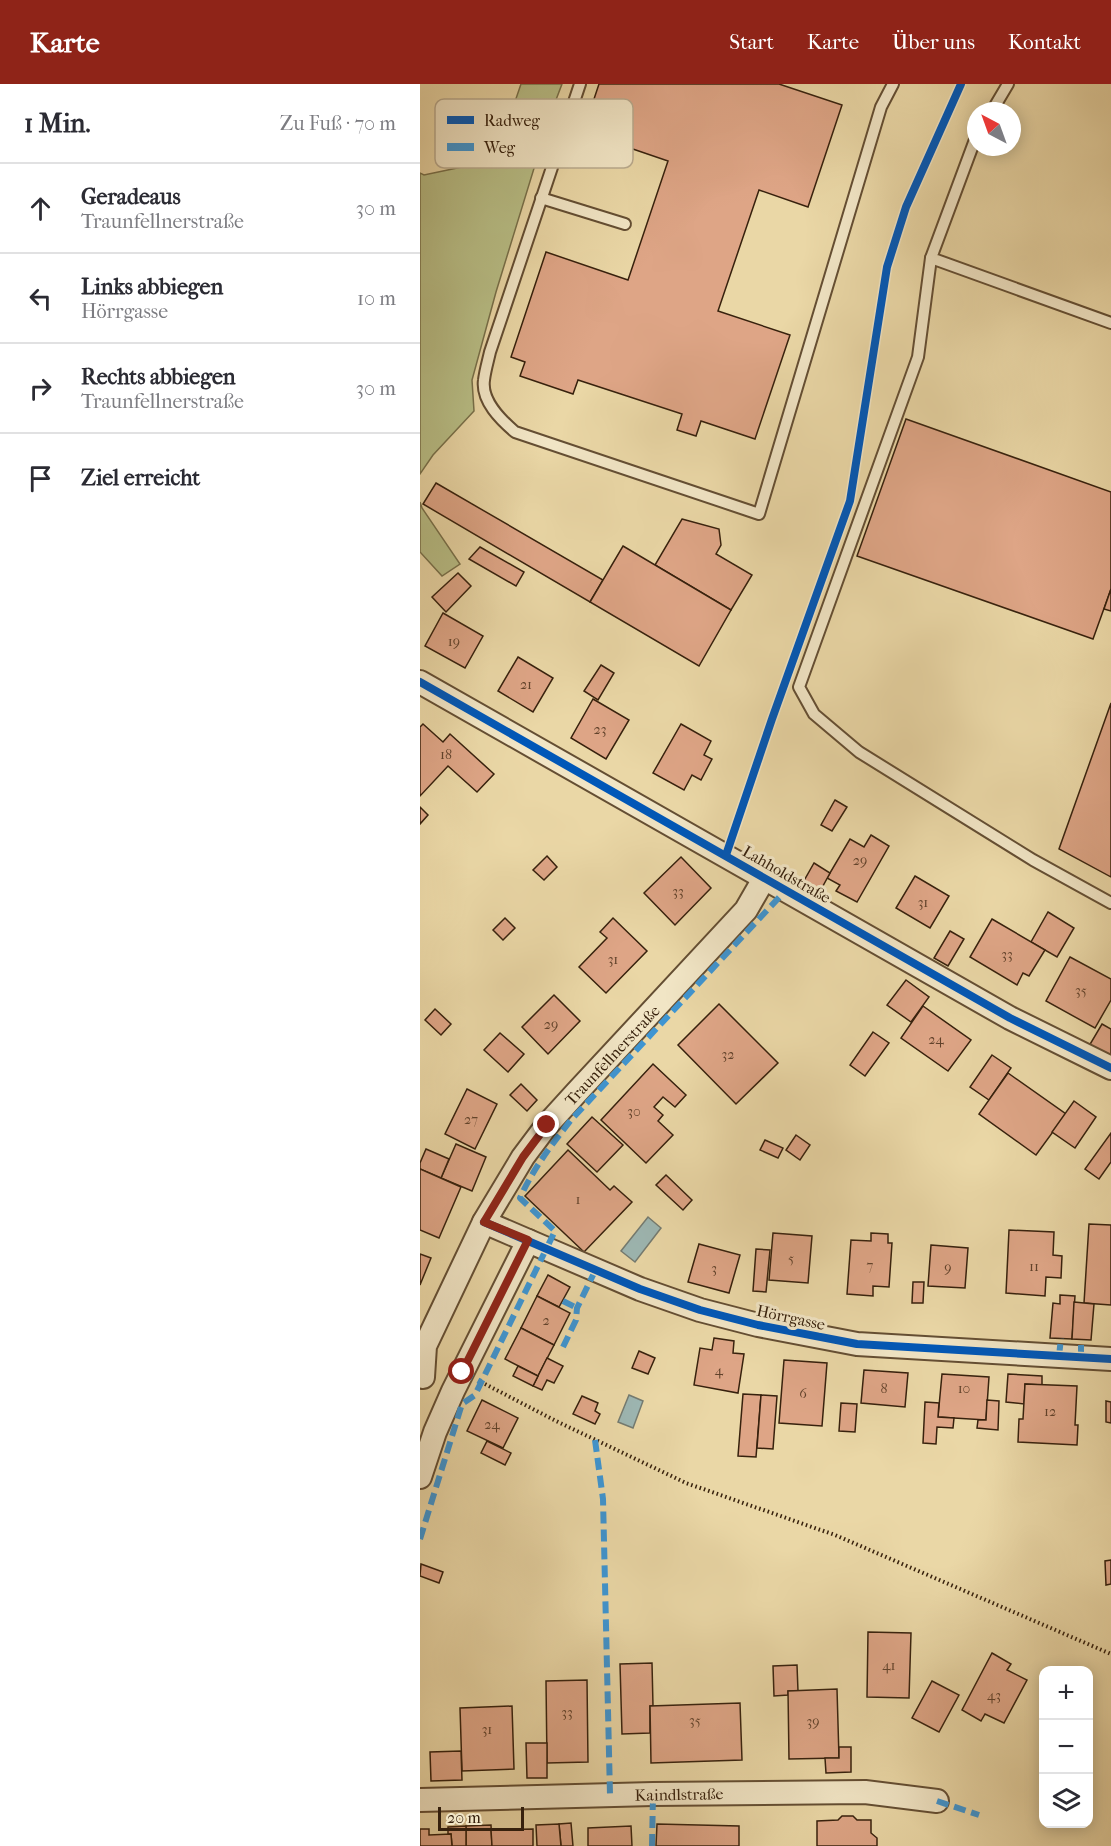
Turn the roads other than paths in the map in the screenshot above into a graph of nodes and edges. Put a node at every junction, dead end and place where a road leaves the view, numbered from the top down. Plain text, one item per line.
1 (580, 84) edge
2 (892, 84) edge
3 (1008, 84) edge
4 (575, 99) edge
5 (997, 102) edge
6 (969, 156) edge
7 (551, 168) edge
8 (541, 198) junction
9 (626, 224) dead end
10 (931, 258) junction
11 (1111, 324) edge
12 (420, 682) edge
13 (765, 877) junction
14 (1111, 903) edge
15 (1111, 1068) edge
16 (484, 1222) junction
17 (528, 1240) junction
18 (1111, 1359) edge
19 (422, 1377) edge
20 (453, 1391) junction
21 (420, 1477) edge
22 (420, 1800) edge
23 (938, 1800) dead end

1 - 4 lane
2 - 8 lane
3 - 5 lane
6 - 10 lane
7 - 8 lane
8 - 9 lane
10 - 11 lane
10 - 14 lane
12 - 13 street, Lahholdstraße
13 - 15 street, Lahholdstraße
13 - 16 street, Traunfellnerstraße
16 - 17 street, Hörrgasse
16 - 19 street, Traunfellnerstraße
17 - 18 street, Hörrgasse
17 - 20 street
19 - 20 street
20 - 21 street
22 - 23 street, Kaindlstraße

